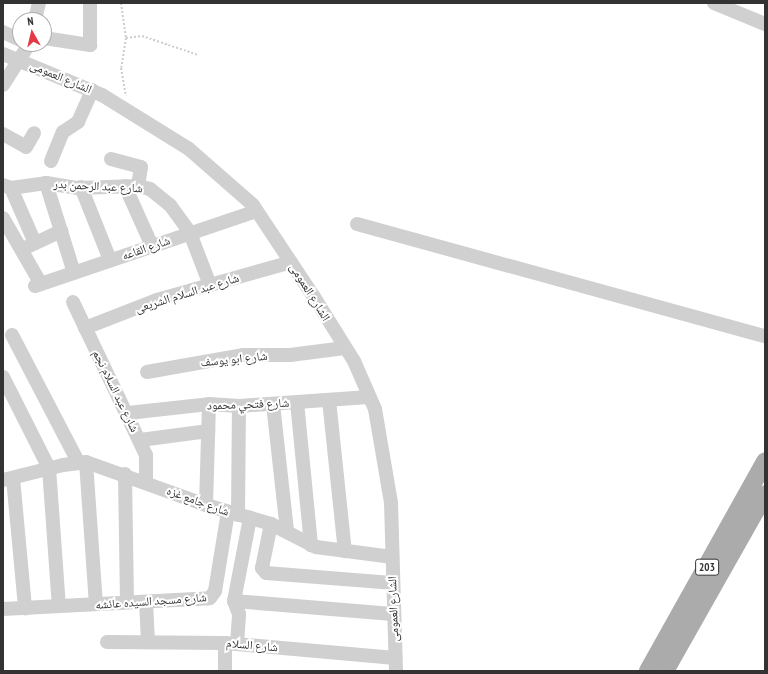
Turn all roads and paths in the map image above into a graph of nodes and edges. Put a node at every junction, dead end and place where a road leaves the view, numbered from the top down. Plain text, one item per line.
1 (90, 3) edge
2 (121, 3) edge
3 (714, 3) edge
4 (765, 24) edge
5 (126, 38) junction
6 (52, 39) edge
7 (25, 52) edge
8 (3, 54) edge
9 (198, 55) dead end
10 (21, 60) junction
11 (3, 85) edge
12 (92, 90) junction
13 (129, 109) junction
14 (34, 133) dead end
15 (3, 134) edge
16 (111, 159) dead end
17 (51, 161) dead end
18 (46, 184) junction
19 (7, 186) edge
20 (132, 186) junction
21 (81, 187) junction
22 (256, 211) junction
23 (3, 218) edge
24 (357, 224) dead end
25 (61, 231) junction
26 (190, 233) junction
27 (36, 243) junction
28 (152, 246) junction
29 (21, 250) junction
30 (110, 260) junction
31 (291, 262) junction
32 (74, 273) junction
33 (210, 285) junction
34 (73, 302) dead end
35 (85, 328) junction
36 (12, 335) dead end
37 (765, 336) edge
38 (345, 348) junction
39 (147, 372) dead end
40 (3, 377) edge
41 (369, 397) junction
42 (329, 400) junction
43 (297, 402) junction
44 (209, 404) junction
45 (273, 404) junction
46 (239, 406) junction
47 (128, 414) junction
48 (208, 431) junction
49 (140, 440) junction
50 (82, 462) junction
51 (765, 462) edge
52 (49, 468) junction
53 (125, 474) junction
54 (6, 479) edge
55 (146, 482) junction
56 (765, 494) edge
57 (206, 505) junction
58 (239, 515) junction
59 (271, 524) junction
60 (287, 531) junction
61 (311, 545) junction
62 (345, 551) junction
63 (392, 557) junction
64 (392, 584) junction
65 (234, 601) junction
66 (127, 602) junction
67 (146, 602) junction
68 (96, 604) junction
69 (60, 606) junction
70 (25, 608) junction
71 (3, 609) edge
72 (392, 614) junction
73 (107, 642) dead end
74 (148, 642) junction
75 (231, 643) junction
76 (396, 665) edge
77 (225, 671) edge
78 (648, 671) edge
79 (665, 671) edge

1 - 6 street
2 - 5 path
3 - 4 street
5 - 9 path
5 - 13 path
7 - 10 street
8 - 10 street, الشارع العمومى
10 - 11 street
10 - 12 street, الشارع العمومى
12 - 13 street, الشارع العمومى
12 - 17 street
13 - 22 street, الشارع العمومى
14 - 15 street
16 - 20 street
18 - 19 street, شارع عبد الرحمن بدر
18 - 21 street, شارع عبد الرحمن بدر
18 - 25 street
19 - 27 street
20 - 21 street, شارع عبد الرحمن بدر
20 - 26 street, شارع عبد الرحمن بدر
20 - 28 street
21 - 30 street
22 - 26 street, شارع القاعه
22 - 31 street, الشارع العمومى
23 - 29 street
24 - 37 street
25 - 27 street
25 - 32 street
26 - 28 street, شارع القاعه
26 - 33 street, شارع عبد الرحمن بدر
27 - 29 street
28 - 30 street, شارع القاعه
29 - 32 street, شارع القاعه
30 - 32 street, شارع القاعه
31 - 33 street, شارع عبد السلام الشريعى
31 - 38 street, الشارع العمومى
33 - 35 street, شارع عبد السلام الشريعى
34 - 35 street, شارع عبد السلام نجم
35 - 47 street, شارع عبد السلام نجم
36 - 50 street
38 - 39 street, شارع ابو يوسف
38 - 41 street, الشارع العمومى
40 - 52 street
41 - 42 street, شارع فتحي محمود
41 - 63 street, الشارع العمومى
42 - 43 street, شارع فتحي محمود
42 - 62 street
43 - 45 street, شارع فتحي محمود
43 - 61 street
44 - 46 street, شارع فتحي محمود
44 - 47 street, شارع فتحي محمود
44 - 48 street
45 - 46 street, شارع فتحي محمود
45 - 60 street
46 - 58 street
47 - 49 street, شارع عبد السلام نجم
48 - 49 street
48 - 57 street
49 - 55 street, شارع عبد السلام نجم
50 - 52 street, شارع جامع غزه
50 - 53 street, شارع جامع غزه
50 - 68 street
51 - 78 main road, 203
52 - 54 street, شارع جامع غزه
52 - 69 street
53 - 55 street, شارع جامع غزه
53 - 66 street
54 - 70 street
55 - 57 street, شارع جامع غزه
56 - 79 main road, 203
57 - 58 street, شارع جامع غزه
58 - 59 street, شارع جامع غزه
58 - 65 street
58 - 67 street, شارع مسجد السيده عائشه
59 - 60 street, شارع جامع غزه
59 - 64 street
60 - 61 street, شارع جامع غزه
61 - 62 street, شارع جامع غزه
62 - 63 street, شارع جامع غزه
63 - 64 street, الشارع العمومى
64 - 72 street, الشارع العمومى
65 - 72 street
65 - 75 street
66 - 67 street, شارع مسجد السيده عائشه
66 - 68 street, شارع مسجد السيده عائشه
67 - 74 street
68 - 69 street, شارع مسجد السيده عائشه
69 - 70 street, شارع مسجد السيده عائشه
70 - 71 street, شارع مسجد السيده عائشه
72 - 76 street, الشارع العمومى
73 - 74 street, شارع السلام
74 - 75 street, شارع السلام
75 - 76 street, شارع السلام
75 - 77 street

